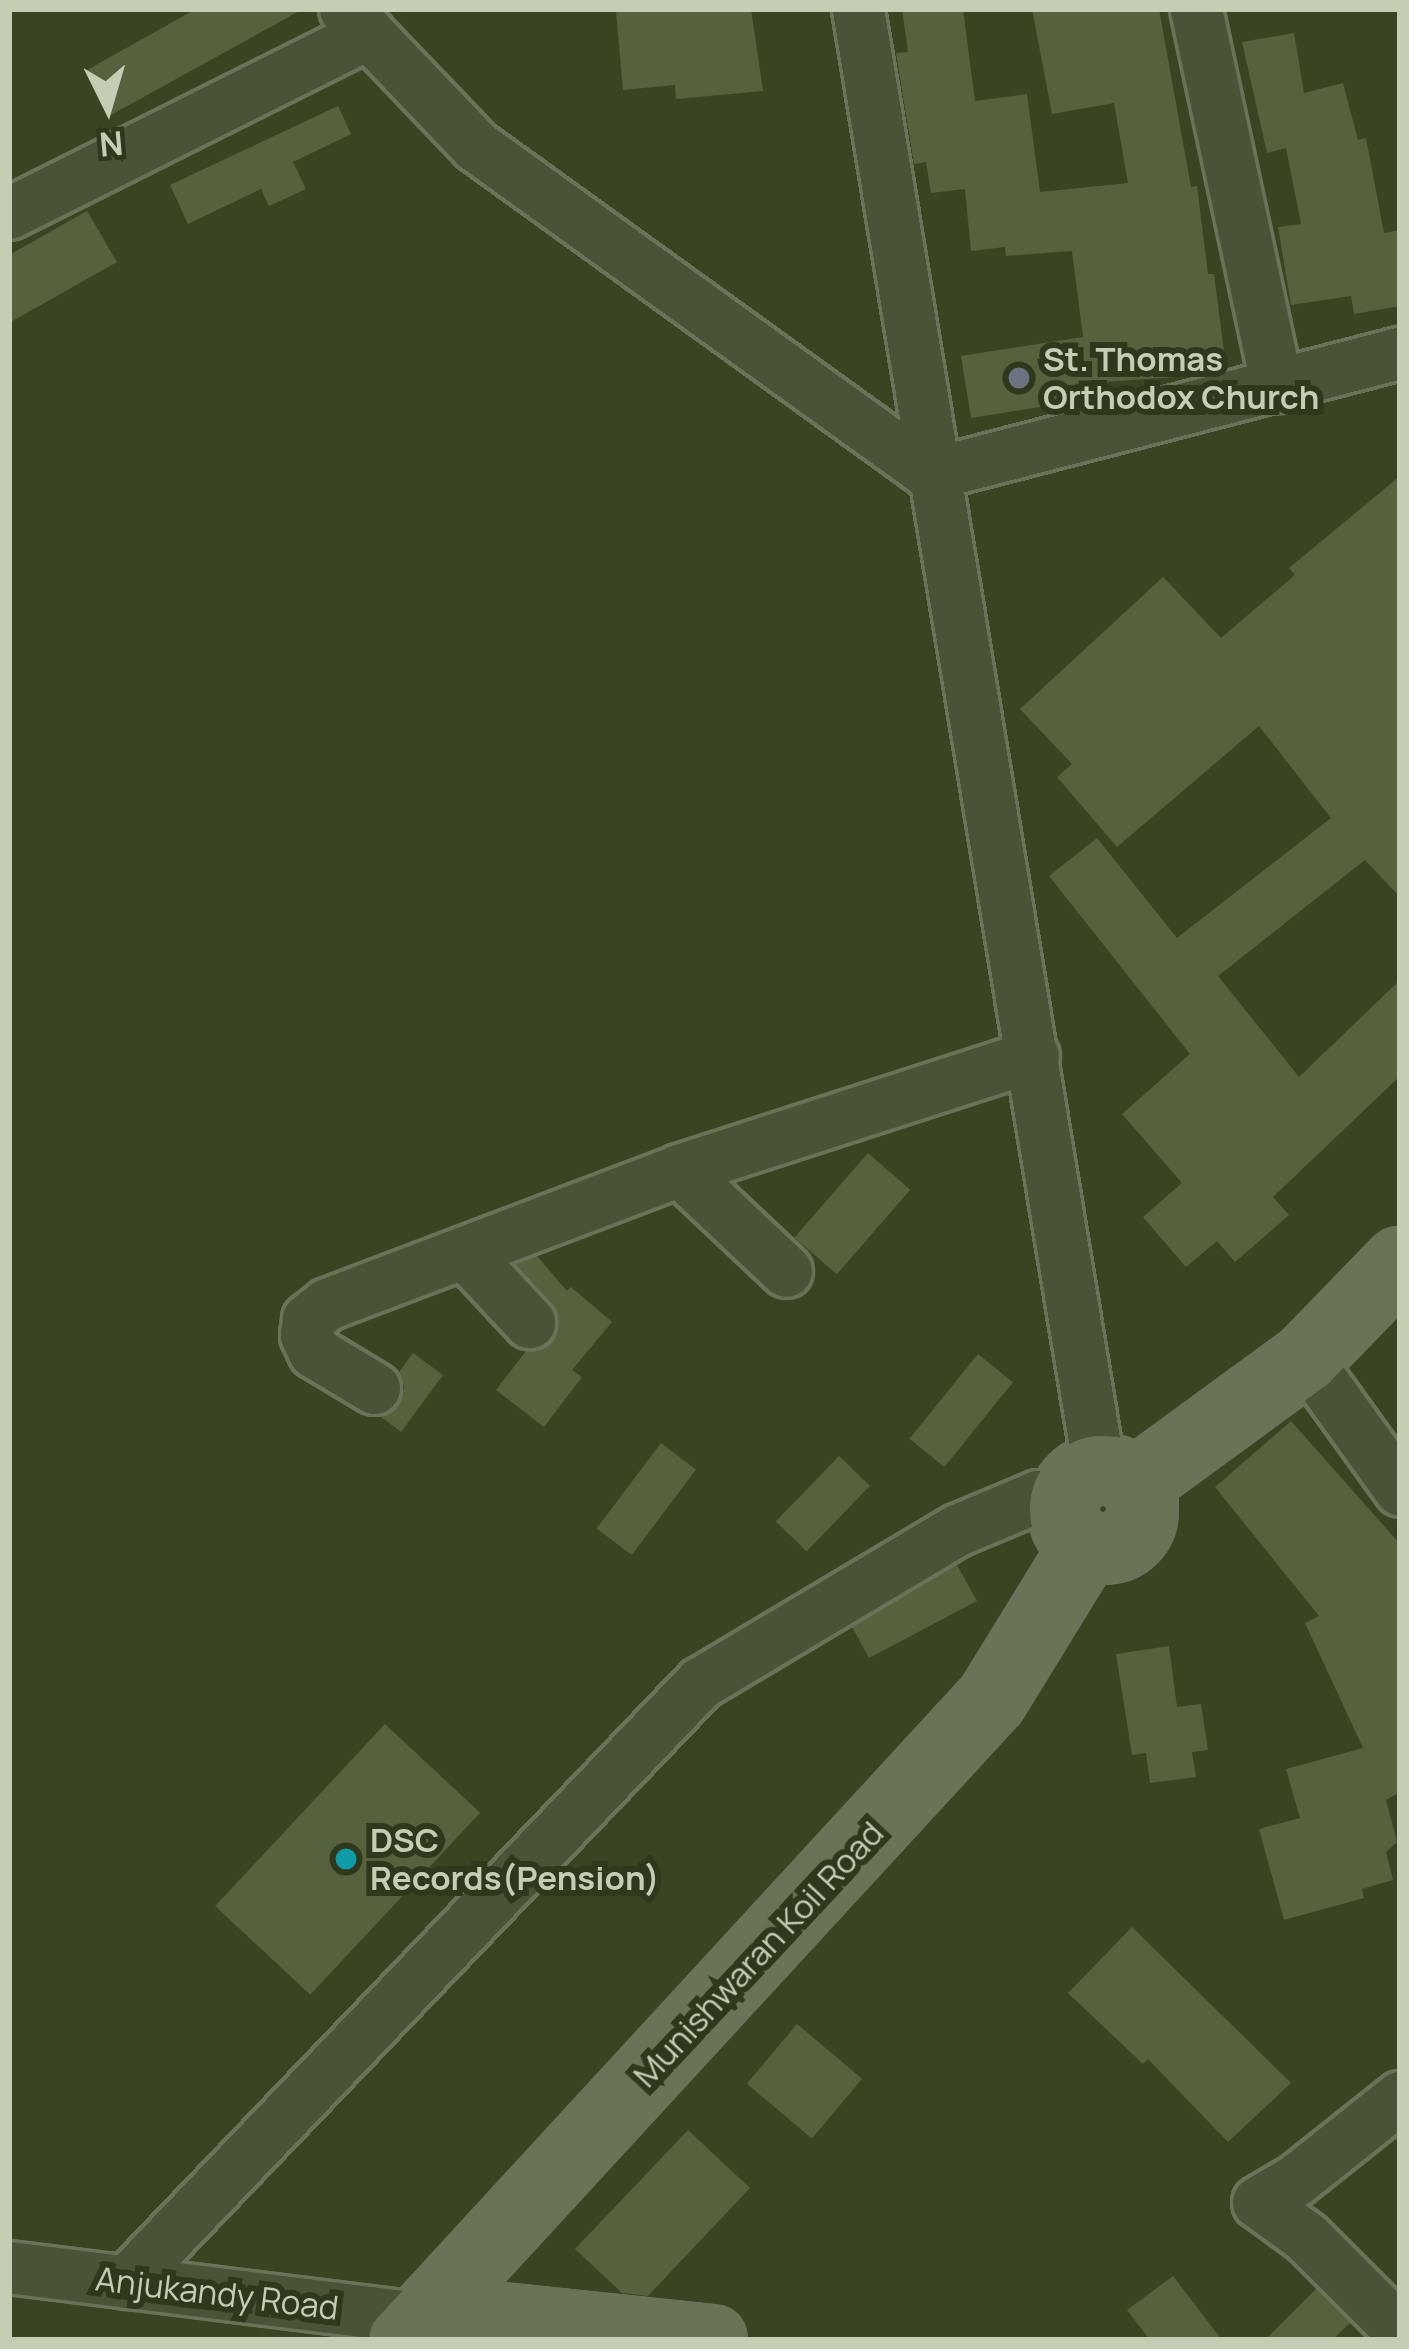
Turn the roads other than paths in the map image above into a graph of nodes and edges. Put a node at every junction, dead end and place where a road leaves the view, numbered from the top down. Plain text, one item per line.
1 (858, 9) edge
2 (1196, 9) edge
3 (357, 21) edge
4 (9, 213) edge
5 (1400, 353) edge
6 (1277, 386) junction
7 (932, 474) junction
8 (1033, 1056) junction
9 (679, 1170) junction
10 (464, 1252) junction
11 (1400, 1262) edge
12 (786, 1271) dead end
13 (530, 1322) dead end
14 (1306, 1359) junction
15 (374, 1388) dead end
16 (1400, 1490) edge
17 (1096, 1501) junction
18 (1400, 2096) edge
19 (9, 2267) edge
20 (127, 2282) junction
21 (413, 2329) edge
22 (1391, 2330) edge
23 (712, 2340) edge

1 - 7 street
2 - 6 street
3 - 4 street
3 - 7 street
5 - 6 street
6 - 7 street
7 - 8 street
8 - 9 street
8 - 17 street
9 - 10 street
9 - 12 street
10 - 13 street
10 - 15 street
11 - 14 main road, Munishwaran Koil Road
14 - 16 street
14 - 17 main road, Munishwaran Koil Road
17 - 20 street
17 - 21 main road, Munishwaran Koil Road
18 - 22 street
19 - 20 street, Anjukandy Road
20 - 21 street, Anjukandy Road
21 - 23 main road

